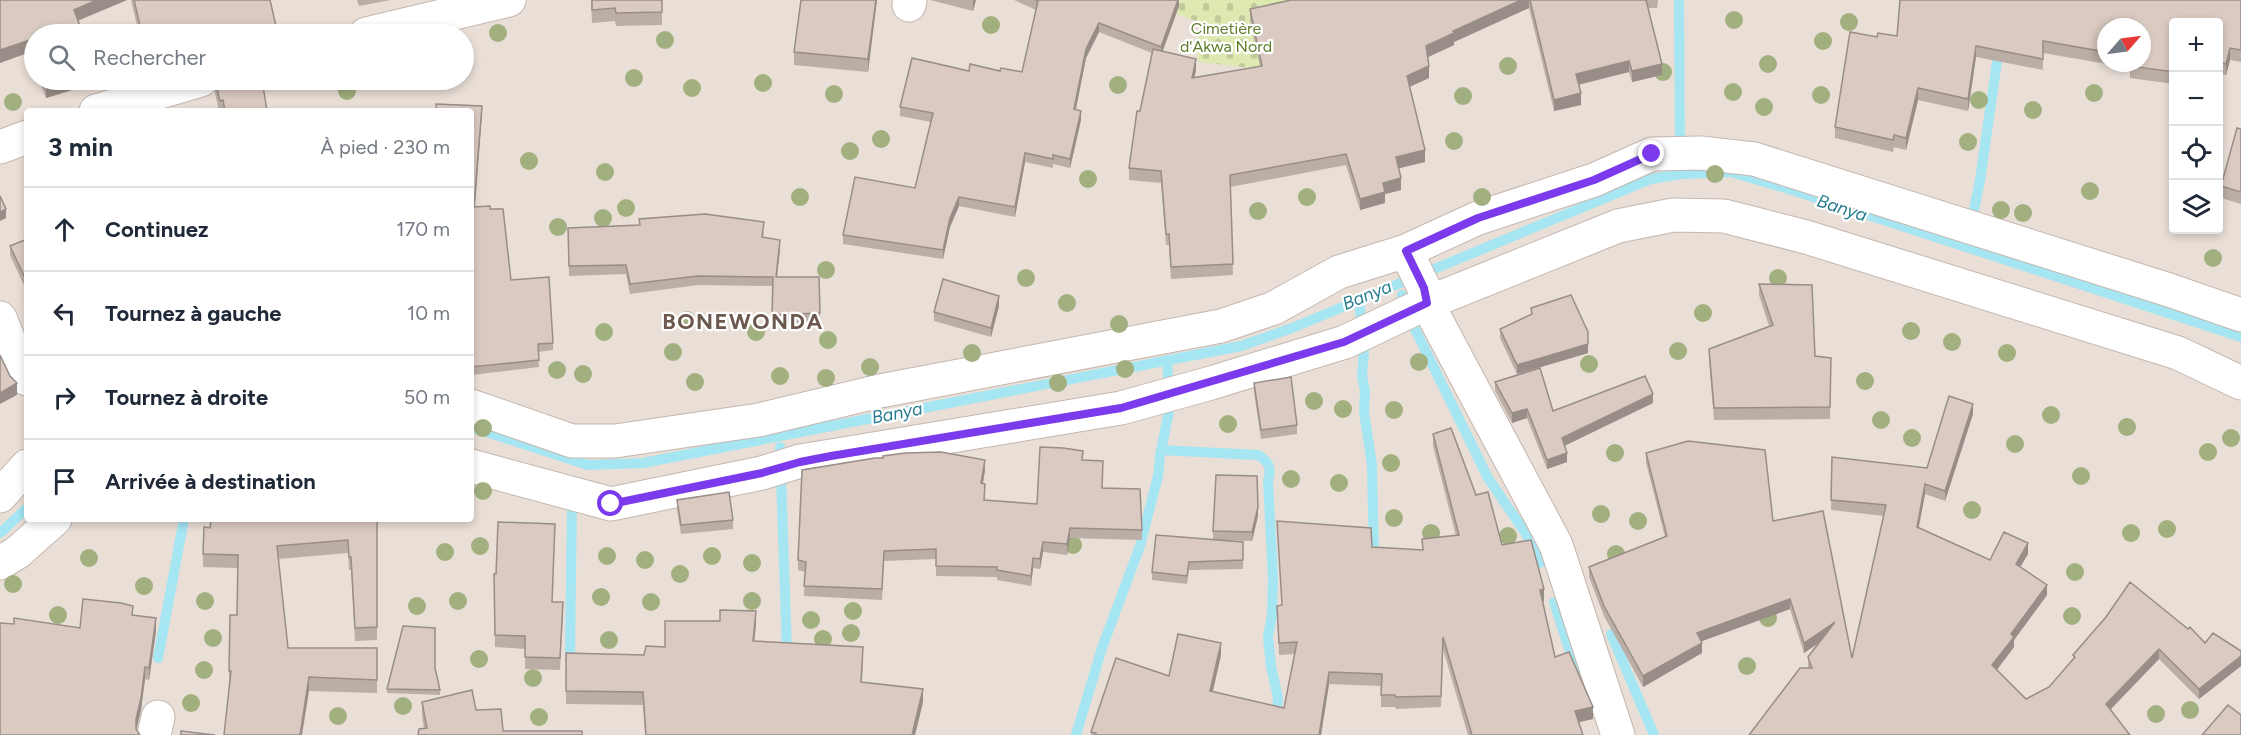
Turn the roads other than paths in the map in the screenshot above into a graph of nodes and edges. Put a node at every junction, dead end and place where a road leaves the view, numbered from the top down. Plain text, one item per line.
1 (508, 0) edge
2 (408, 24) edge
3 (167, 90) edge
4 (106, 108) edge
5 (24, 138) edge
6 (0, 147) edge
7 (1417, 276) junction
8 (2241, 315) edge
9 (0, 318) edge
10 (24, 372) edge
11 (2241, 383) edge
12 (474, 407) edge
13 (474, 467) edge
14 (24, 469) edge
15 (0, 496) edge
16 (52, 522) edge
17 (0, 563) edge
18 (1618, 735) edge

1 - 2 street
3 - 4 street
5 - 6 street
7 - 8 street
7 - 11 street
7 - 12 street
7 - 13 street
7 - 18 street
9 - 10 street
14 - 15 street
16 - 17 street

